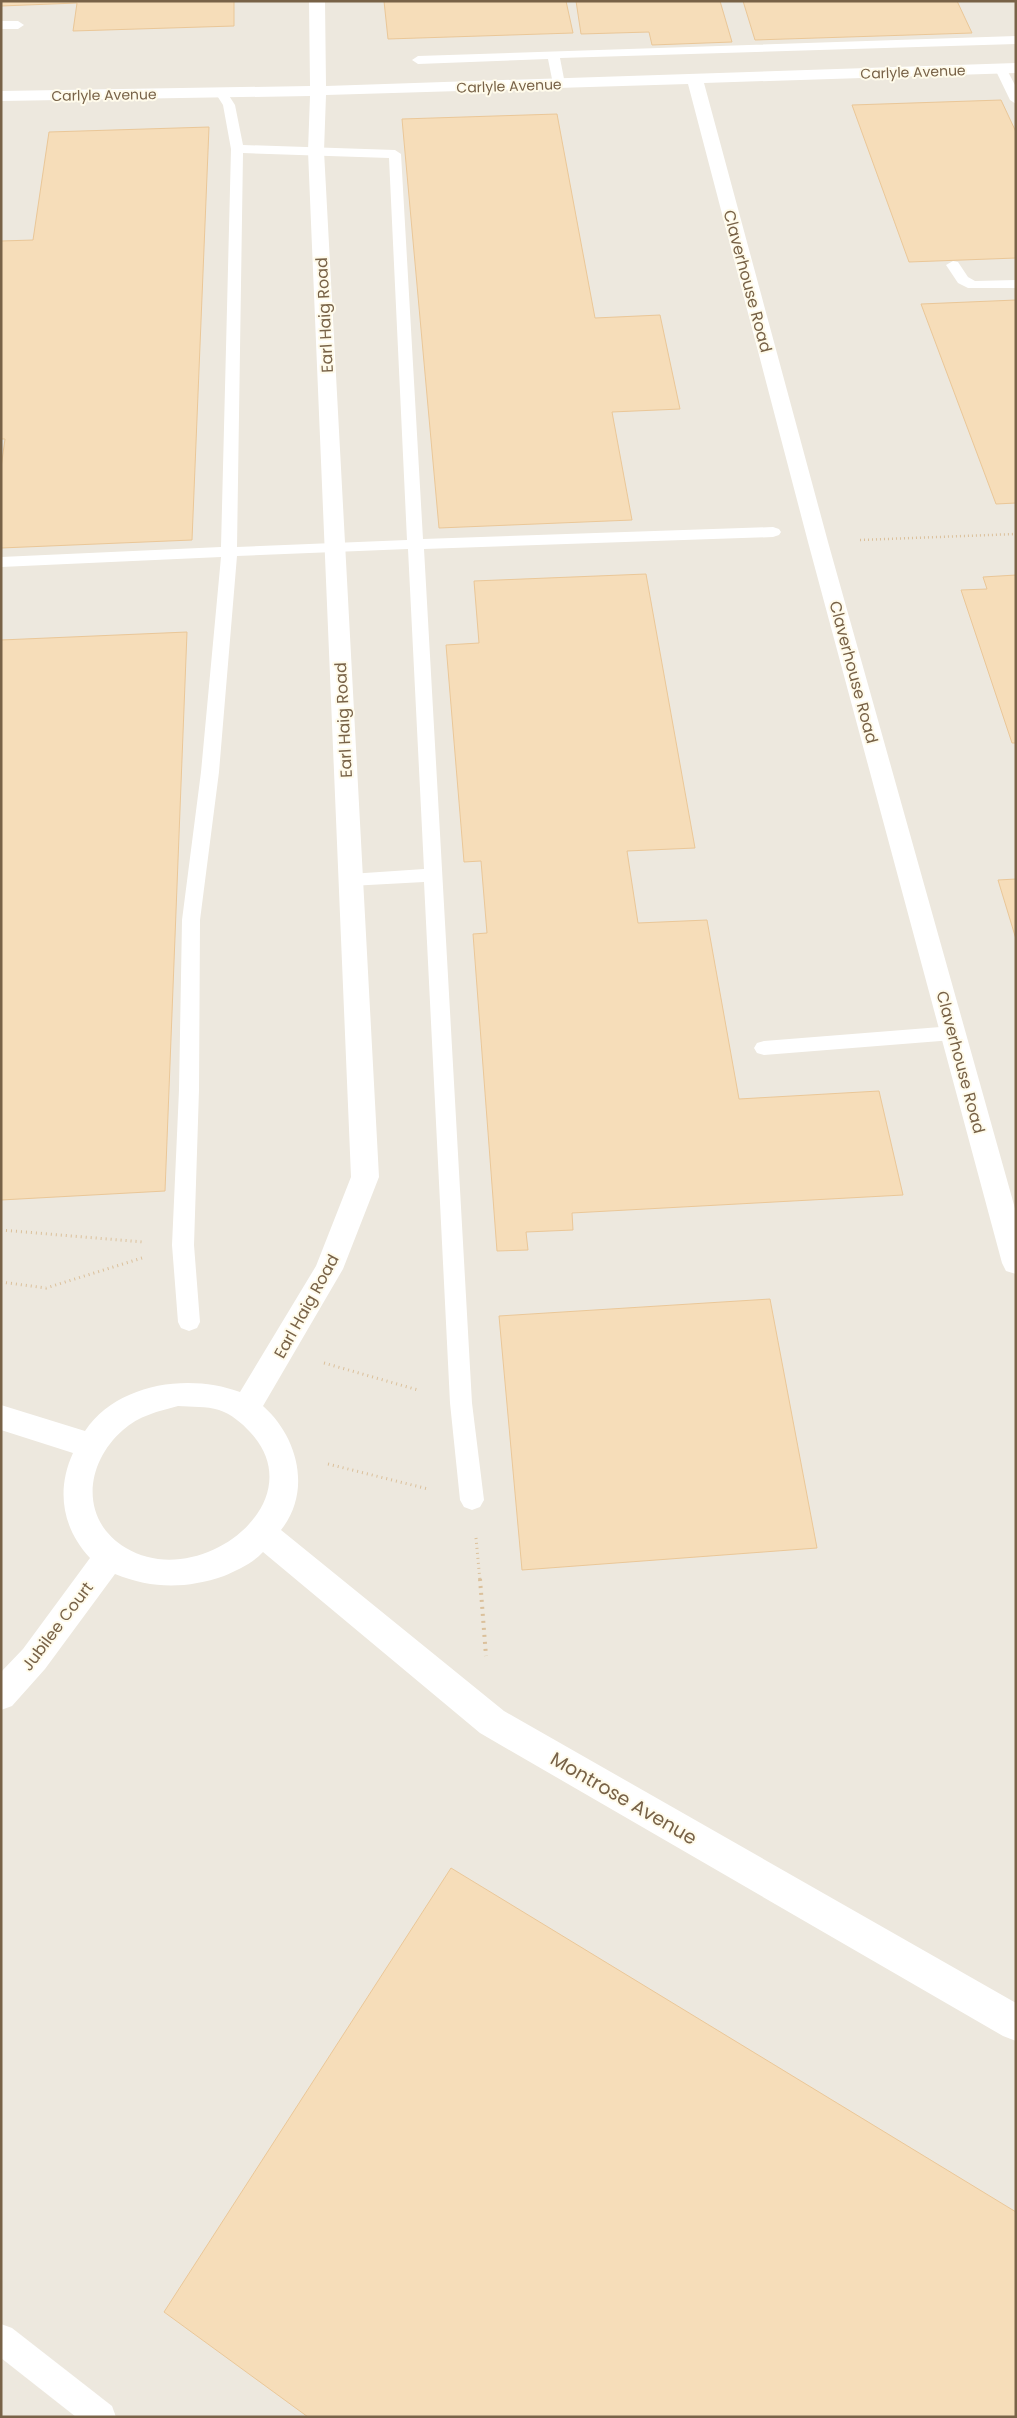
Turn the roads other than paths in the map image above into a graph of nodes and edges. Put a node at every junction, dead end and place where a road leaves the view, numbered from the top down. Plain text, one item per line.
1 (317, 1) edge
2 (1, 25) edge
3 (18, 25) dead end
4 (1016, 40) edge
5 (553, 56) junction
6 (418, 60) dead end
7 (1008, 69) edge
8 (695, 80) junction
9 (559, 84) junction
10 (318, 91) junction
11 (222, 94) junction
12 (1, 96) edge
13 (1016, 100) edge
14 (238, 149) junction
15 (316, 151) junction
16 (953, 265) dead end
17 (1016, 284) edge
18 (773, 532) dead end
19 (417, 544) junction
20 (335, 547) junction
21 (229, 553) junction
22 (1, 562) edge
23 (433, 875) junction
24 (350, 880) junction
25 (953, 1033) junction
26 (764, 1048) dead end
27 (1016, 1263) edge
28 (189, 1322) dead end
29 (246, 1409) junction
30 (1, 1416) edge
31 (90, 1446) junction
32 (472, 1500) road end
33 (260, 1531) junction
34 (110, 1556) junction
35 (1, 1695) edge
36 (1016, 2023) edge
37 (1, 2340) edge
38 (101, 2417) edge

1 - 10 street, Earl Haig Road
2 - 3 lane
4 - 5 lane
5 - 6 lane
5 - 9 lane
7 - 8 street, Carlyle Avenue
7 - 13 lane
8 - 9 street, Carlyle Avenue
8 - 25 street, Claverhouse Road
9 - 10 street, Carlyle Avenue
10 - 11 street, Carlyle Avenue
10 - 15 street, Earl Haig Road
11 - 12 street, Carlyle Avenue
11 - 14 lane
14 - 15 lane
14 - 21 lane
15 - 19 lane
15 - 20 street, Earl Haig Road
16 - 17 lane
18 - 19 lane
19 - 20 lane
19 - 23 lane
20 - 21 lane
20 - 24 street, Earl Haig Road
21 - 22 lane
21 - 28 lane
23 - 24 lane
23 - 32 lane
24 - 29 street, Earl Haig Road
25 - 26 lane
25 - 27 street, Claverhouse Road
29 - 31 street
29 - 33 street
30 - 31 street
31 - 34 street
33 - 34 street
33 - 36 street, Montrose Avenue
34 - 35 street, Jubilee Court
37 - 38 lane

